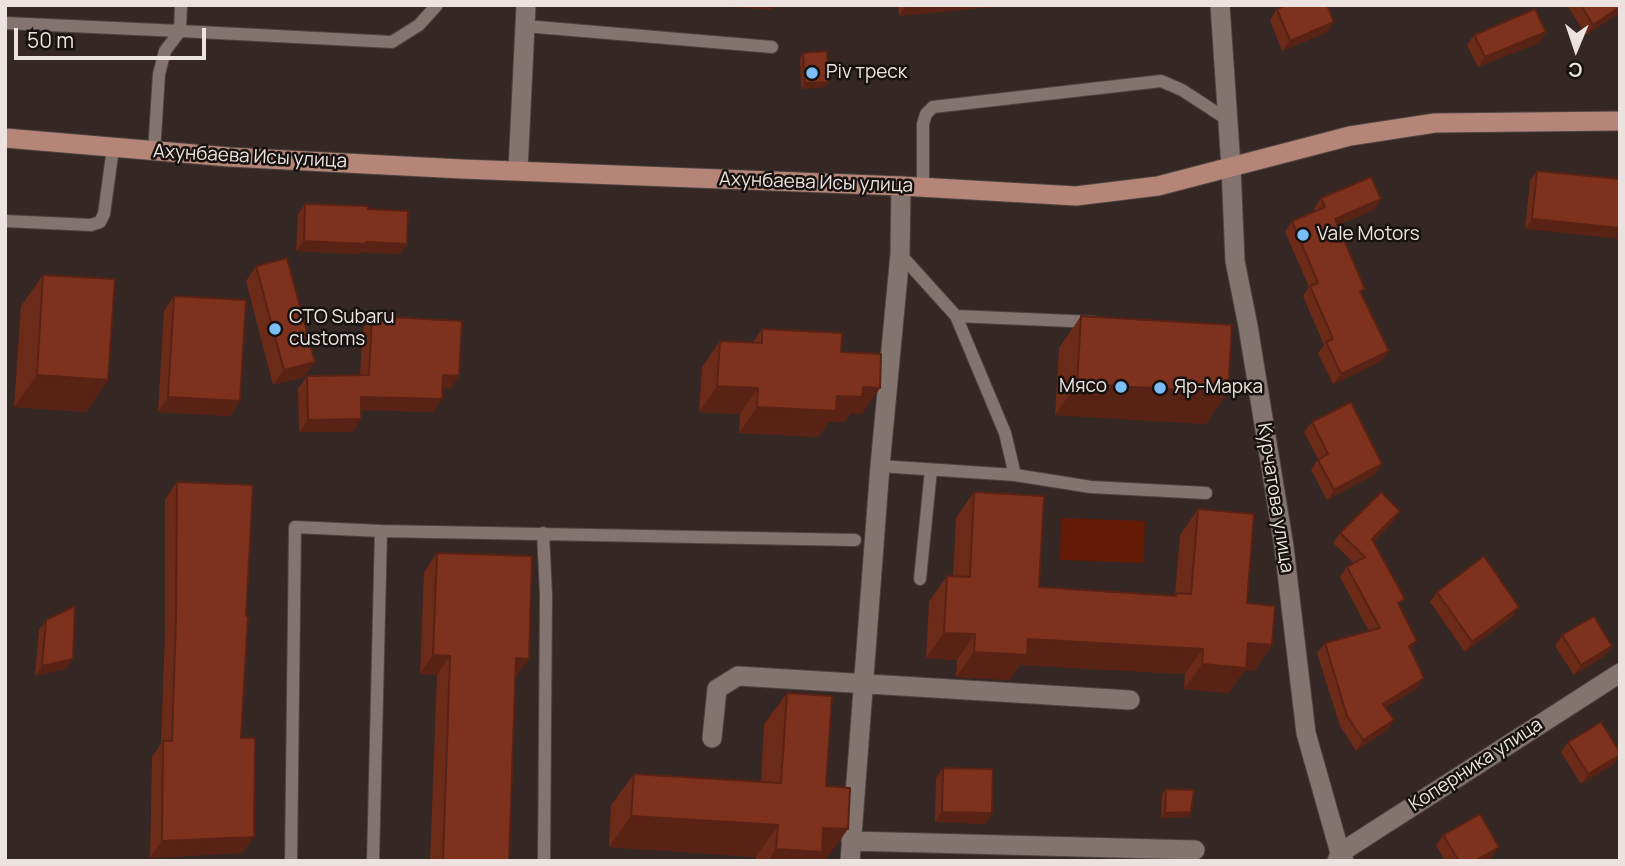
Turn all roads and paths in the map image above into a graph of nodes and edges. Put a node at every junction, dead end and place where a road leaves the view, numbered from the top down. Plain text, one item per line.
1 (181, 5) edge
2 (438, 5) edge
3 (526, 5) edge
4 (1220, 5) edge
5 (5, 23) edge
6 (525, 26) junction
7 (180, 31) junction
8 (772, 47) dead end
9 (1228, 120) junction
10 (1620, 121) edge
11 (5, 138) edge
12 (113, 148) junction
13 (154, 152) junction
14 (1231, 167) junction
15 (518, 170) junction
16 (901, 186) junction
17 (923, 187) junction
18 (5, 221) edge
19 (900, 254) junction
20 (956, 316) junction
21 (1101, 322) edge
22 (880, 466) junction
23 (931, 470) junction
24 (1015, 475) junction
25 (1206, 493) dead end
26 (381, 531) junction
27 (543, 533) junction
28 (855, 540) dead end
29 (920, 579) dead end
30 (1620, 673) edge
31 (863, 684) junction
32 (1130, 700) dead end
33 (712, 738) dead end
34 (851, 841) junction
35 (1195, 850) dead end
36 (1340, 858) edge
37 (291, 861) edge
38 (373, 861) edge
39 (544, 861) edge
40 (850, 861) edge

1 - 7 lane
2 - 7 lane
3 - 6 street
4 - 9 street, Курчатова улица
5 - 7 lane
6 - 8 lane
6 - 15 street
7 - 13 lane
9 - 14 street, Курчатова улица
9 - 17 lane
10 - 14 main road, Ахунбаева Исы улица
11 - 12 main road, Ахунбаева Исы улица
12 - 13 main road, Ахунбаева Исы улица
12 - 18 lane
13 - 15 main road, Ахунбаева Исы улица
14 - 17 main road, Ахунбаева Исы улица
14 - 36 street, Курчатова улица
15 - 16 main road, Ахунбаева Исы улица
16 - 17 main road, Ахунбаева Исы улица
16 - 19 street
19 - 20 lane
19 - 22 street
20 - 21 lane
20 - 24 lane
22 - 23 lane
22 - 31 street
23 - 24 lane
23 - 29 lane
24 - 25 lane
26 - 27 lane
26 - 37 lane
26 - 38 lane
27 - 28 lane
27 - 39 lane
30 - 36 street, Коперника улица
31 - 32 street
31 - 33 street
31 - 34 street
34 - 35 street
34 - 40 street

